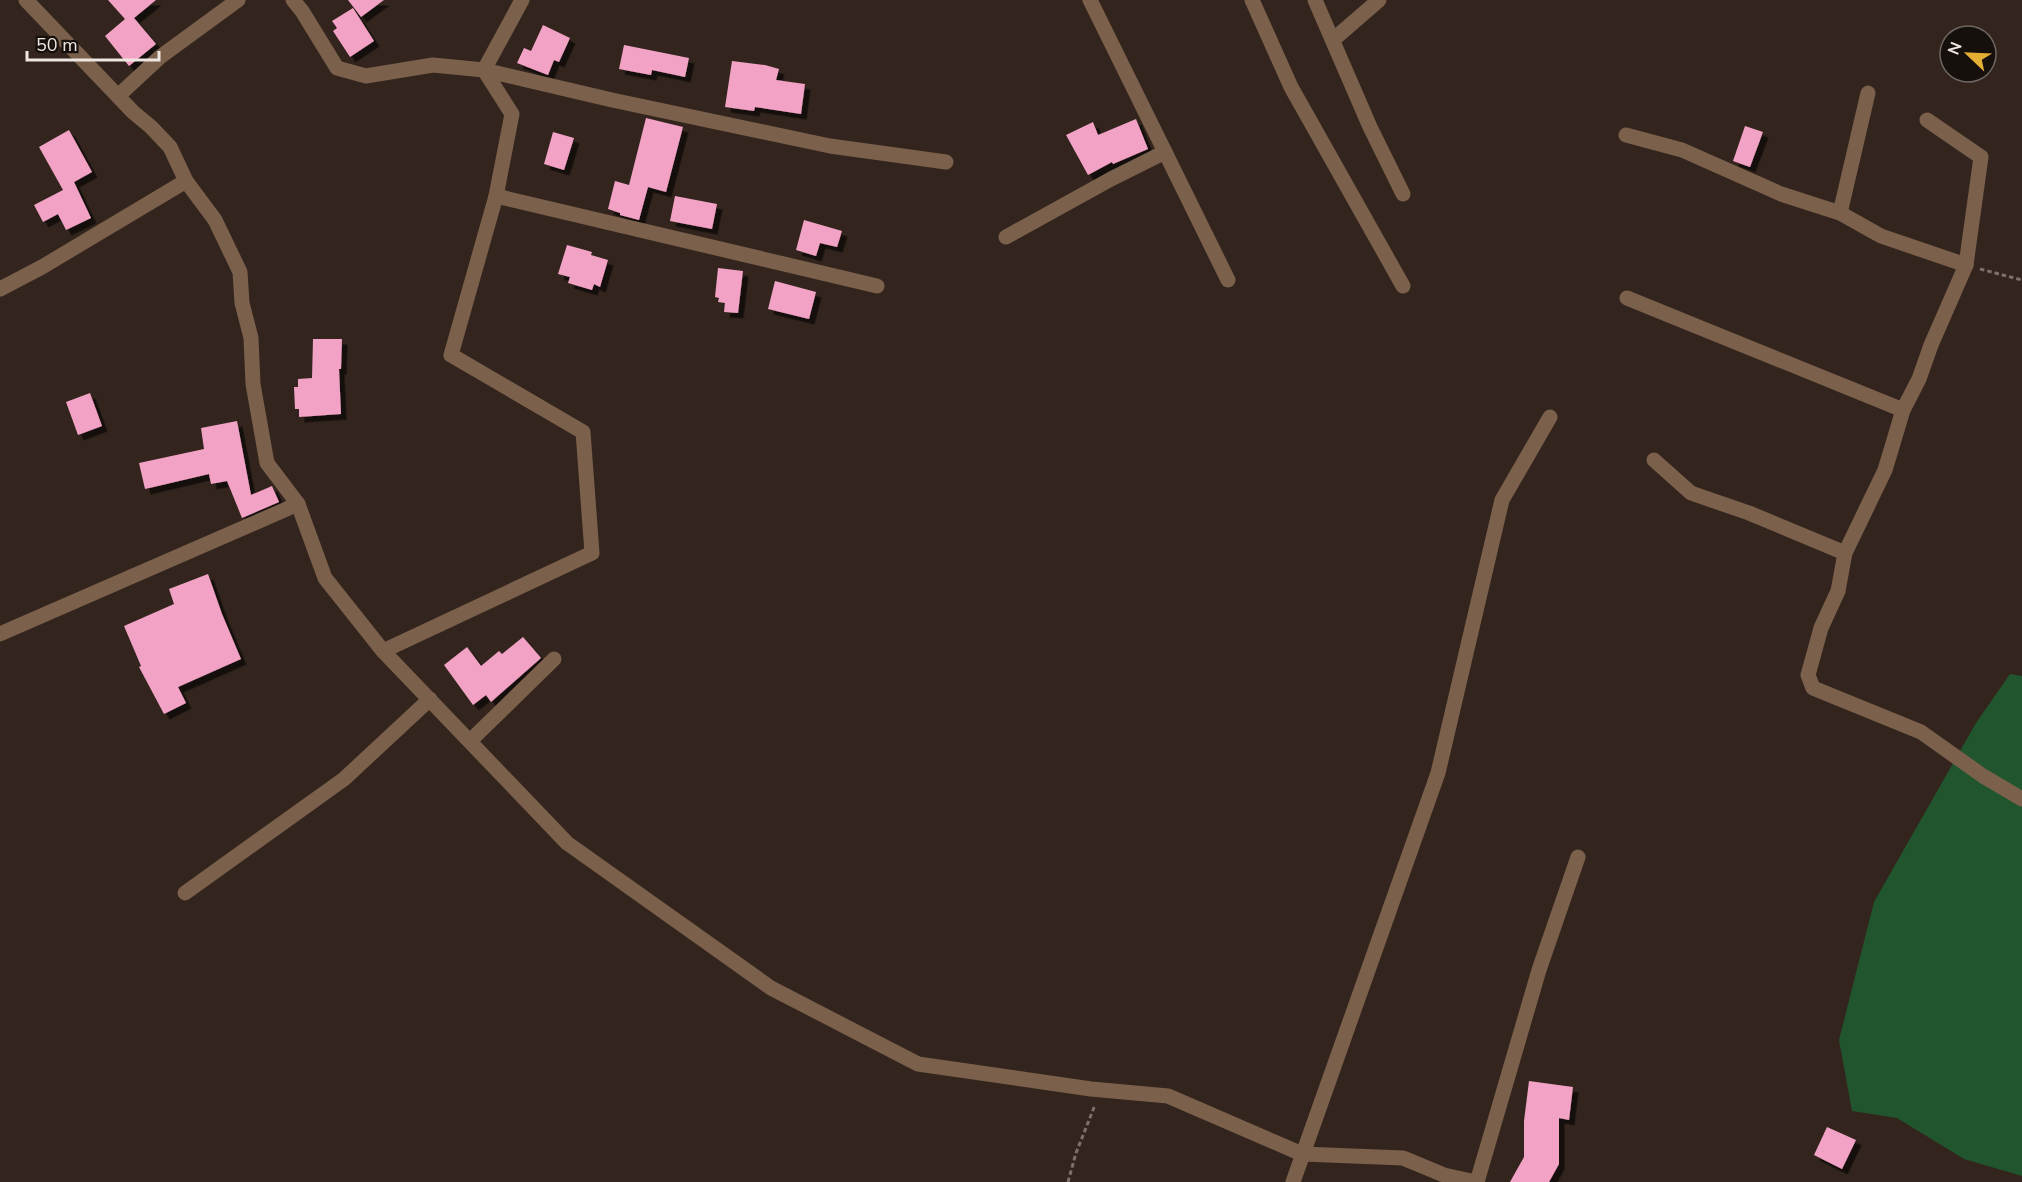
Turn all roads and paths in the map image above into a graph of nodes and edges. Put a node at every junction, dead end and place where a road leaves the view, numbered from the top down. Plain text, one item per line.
1 (26, 0) edge
2 (238, 0) edge
3 (293, 0) edge
4 (522, 0) edge
5 (1090, 0) edge
6 (1252, 0) edge
7 (1316, 0) edge
8 (1379, 0) edge
9 (1334, 39) junction
10 (484, 70) junction
11 (1868, 93) dead end
12 (118, 96) junction
13 (1927, 120) dead end
14 (1626, 135) dead end
15 (1165, 152) junction
16 (946, 162) dead end
17 (186, 182) junction
18 (1403, 194) dead end
19 (496, 196) junction
20 (1840, 213) junction
21 (1006, 237) dead end
22 (1966, 265) junction
23 (1228, 280) dead end
24 (2022, 280) edge
25 (877, 286) dead end
26 (1403, 286) dead end
27 (0, 289) edge
28 (1627, 298) dead end
29 (1903, 410) junction
30 (1550, 417) dead end
31 (1654, 460) dead end
32 (297, 504) junction
33 (1845, 553) junction
34 (0, 634) edge
35 (383, 651) junction
36 (554, 659) dead end
37 (430, 699) junction
38 (470, 741) junction
39 (2022, 800) edge
40 (1578, 857) dead end
41 (185, 893) dead end
42 (1091, 1089) junction
43 (1302, 1154) junction
44 (1068, 1182) edge
45 (1293, 1182) edge
46 (1476, 1182) edge

1 - 12 street
2 - 12 street
3 - 10 street
4 - 10 street
5 - 15 street
6 - 26 street
7 - 9 street
8 - 9 street
9 - 18 street
10 - 16 street
10 - 19 street
11 - 20 street
12 - 17 street
13 - 22 street
14 - 20 street
15 - 21 street
15 - 23 street
17 - 27 street
17 - 32 street
19 - 25 street
19 - 35 street
20 - 22 street
22 - 24 path
22 - 29 street
28 - 29 street
29 - 33 street
30 - 43 street
31 - 33 street
32 - 34 street
32 - 35 street
33 - 39 street
35 - 37 street
36 - 38 street
37 - 38 street
37 - 41 street
38 - 42 street
40 - 46 street
42 - 43 street
42 - 44 path
43 - 45 street
43 - 46 street

